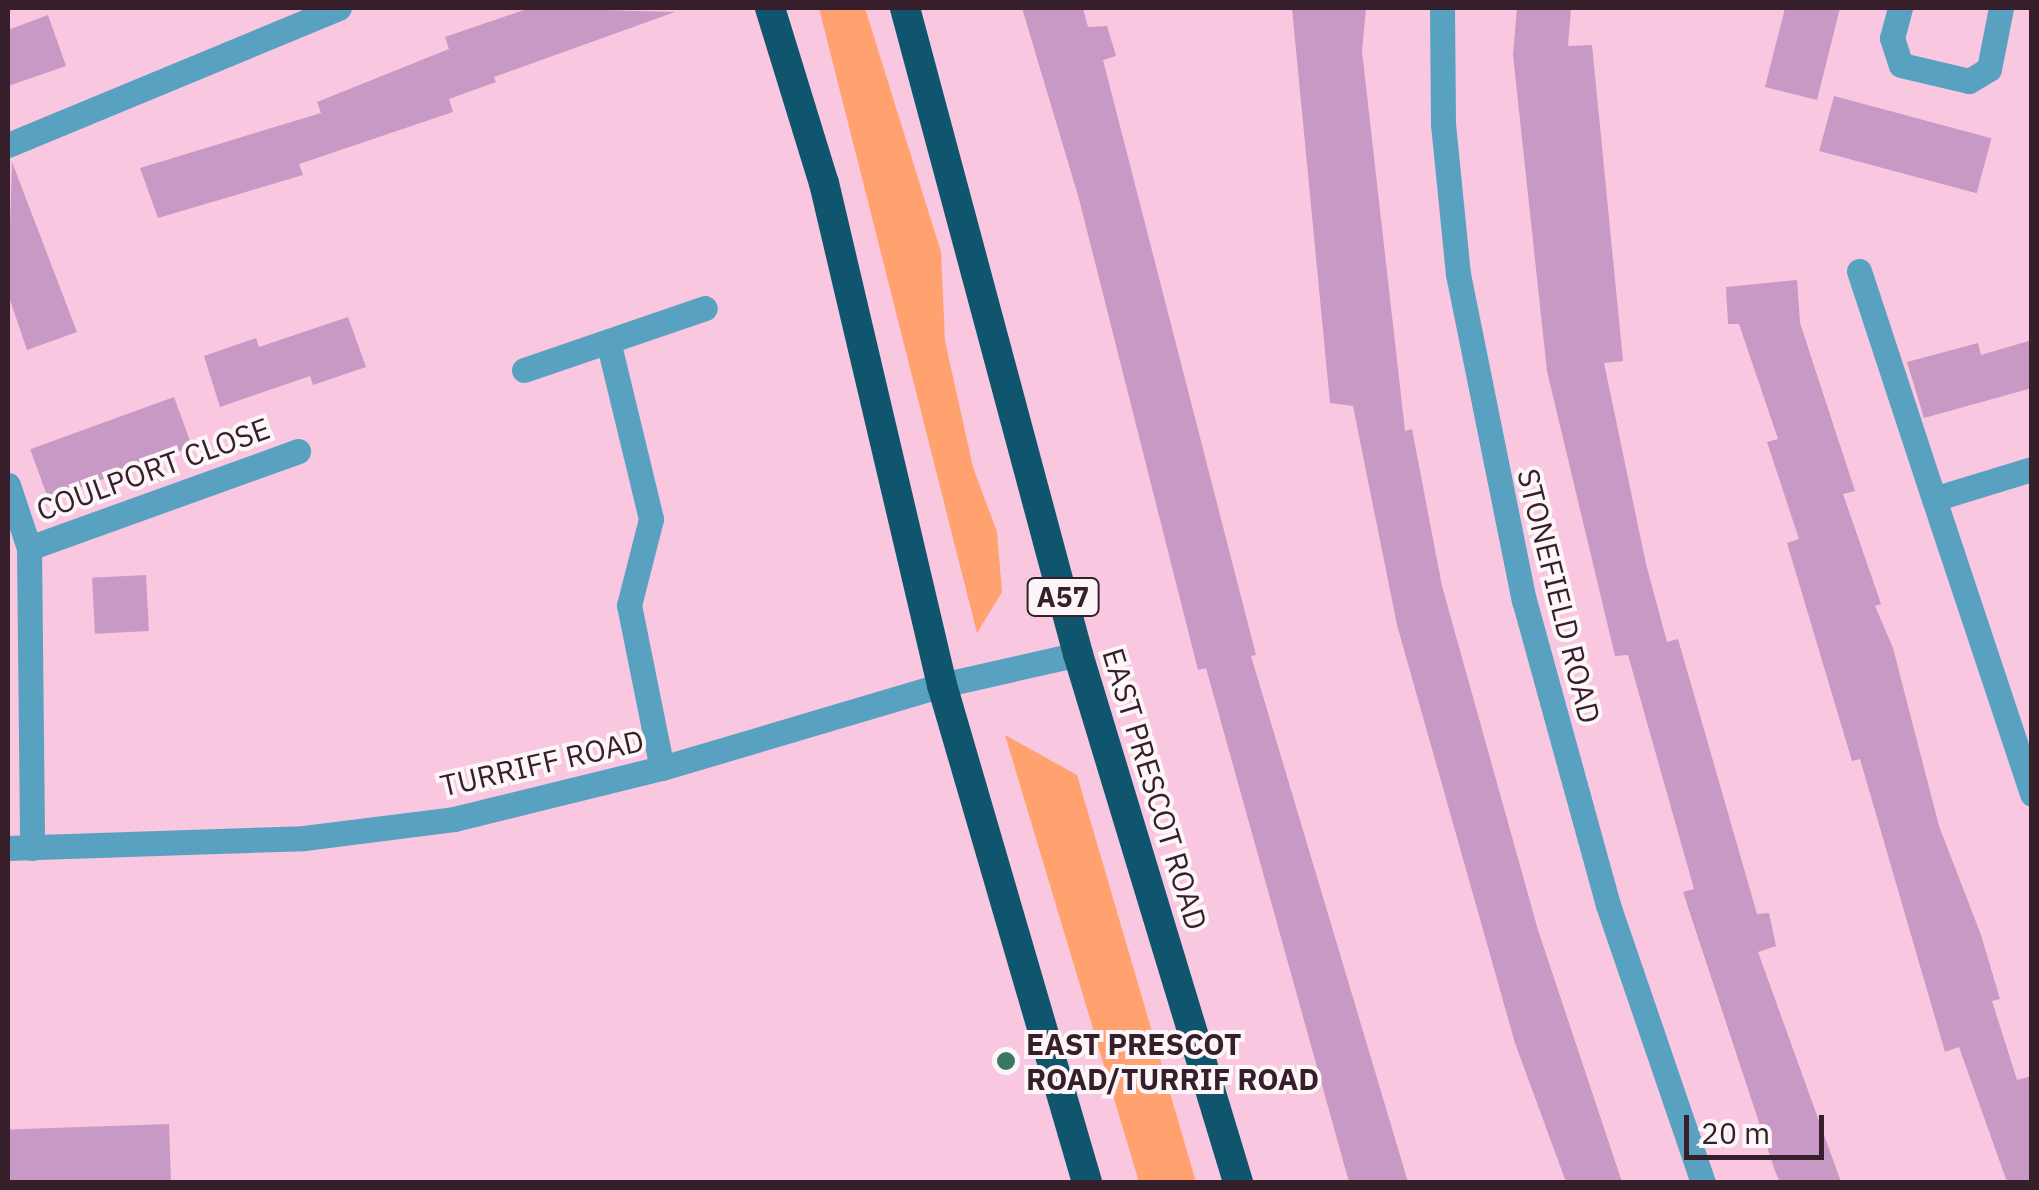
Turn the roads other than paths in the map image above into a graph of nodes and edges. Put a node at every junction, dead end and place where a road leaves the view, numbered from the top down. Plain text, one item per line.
1 (339, 8) edge
2 (770, 8) edge
3 (905, 8) edge
4 (1442, 8) edge
5 (1900, 8) edge
6 (2001, 8) edge
7 (8, 145) edge
8 (1860, 270) dead end
9 (705, 308) dead end
10 (609, 345) junction
11 (524, 370) dead end
12 (298, 452) dead end
13 (2032, 469) edge
14 (8, 485) edge
15 (1934, 499) junction
16 (30, 548) junction
17 (1078, 654) junction
18 (942, 685) junction
19 (662, 768) junction
20 (2032, 794) edge
21 (20, 848) edge
22 (1087, 1182) edge
23 (1238, 1182) edge
24 (1703, 1182) edge

1 - 7 street
2 - 18 highway
3 - 17 highway, EAST PRESCOT ROAD / A57
4 - 24 street, STONEFIELD ROAD
5 - 6 street
8 - 15 street
9 - 10 street
10 - 11 street
10 - 19 street
12 - 16 street, COULPORT CLOSE
13 - 15 street
14 - 16 street, COULPORT CLOSE
15 - 20 street
16 - 21 street, COULPORT CLOSE
17 - 18 street, TURRIFF ROAD
17 - 23 highway, EAST PRESCOT ROAD / A57
18 - 19 street, TURRIFF ROAD
18 - 22 highway
19 - 21 street, TURRIFF ROAD

